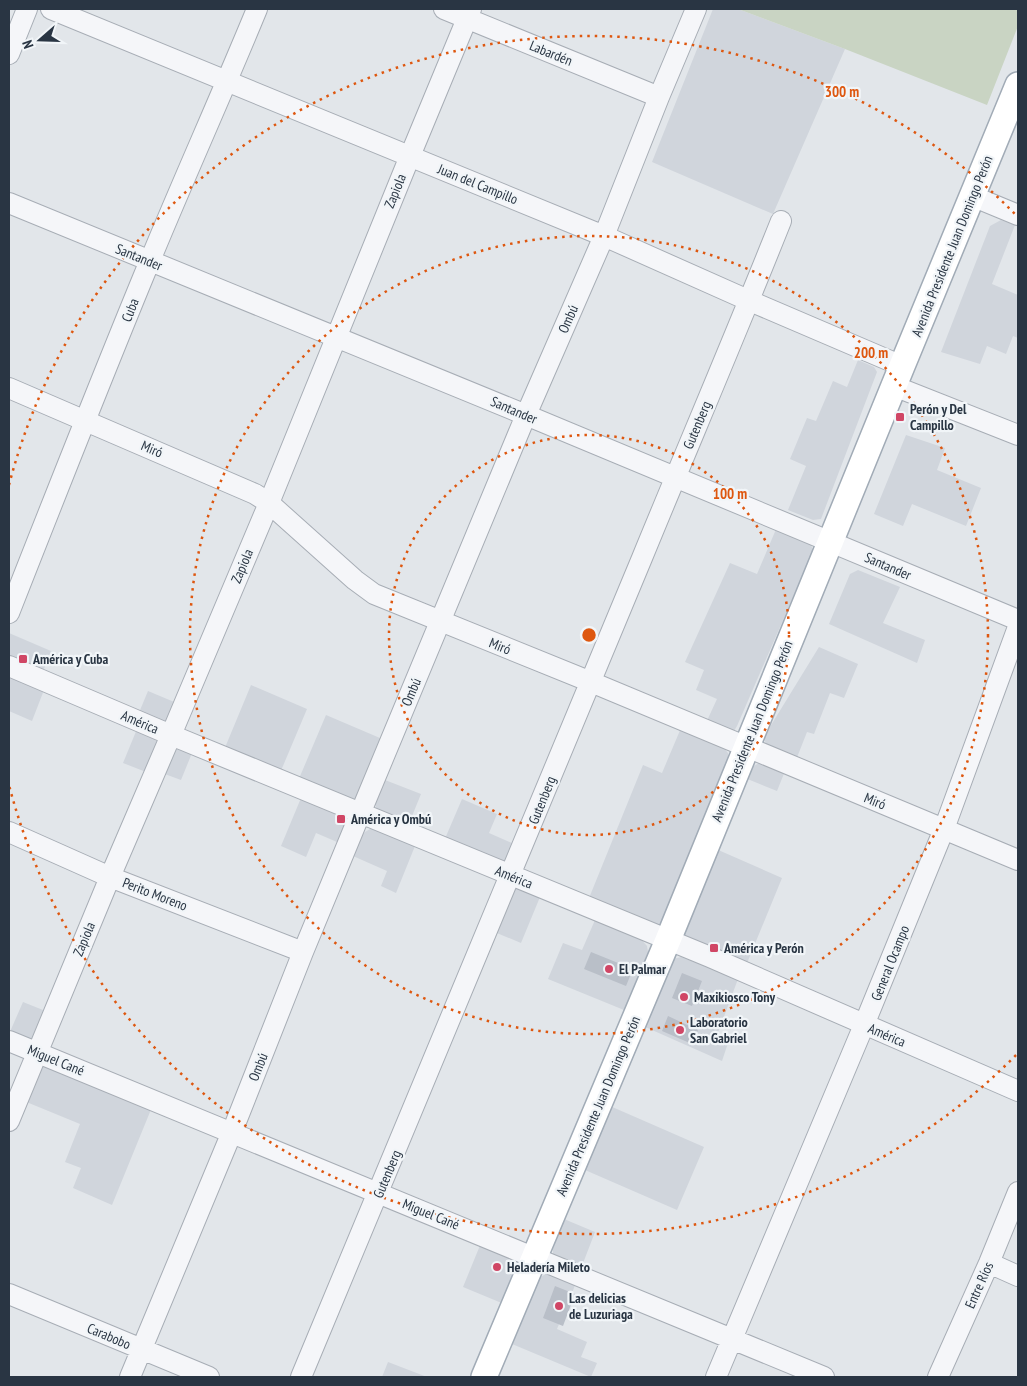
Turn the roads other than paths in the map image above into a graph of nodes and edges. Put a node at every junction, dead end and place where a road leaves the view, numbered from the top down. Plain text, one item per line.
1 (27, 9) edge
2 (51, 9) edge
3 (257, 9) edge
4 (444, 9) edge
5 (696, 9) edge
6 (469, 14) edge
7 (9, 54) edge
8 (227, 82) junction
9 (1018, 85) edge
10 (659, 97) junction
11 (410, 156) junction
12 (972, 196) junction
13 (9, 203) edge
14 (1018, 215) edge
15 (781, 221) dead end
16 (604, 236) junction
17 (150, 261) junction
18 (750, 301) junction
19 (336, 336) junction
20 (898, 376) junction
21 (9, 388) edge
22 (526, 414) junction
23 (85, 420) junction
24 (1018, 435) edge
25 (675, 478) junction
26 (269, 503) junction
27 (830, 542) junction
28 (9, 613) edge
29 (1018, 620) edge
30 (440, 621) junction
31 (1018, 627) edge
32 (9, 666) edge
33 (590, 682) junction
34 (171, 735) junction
35 (746, 748) junction
36 (360, 814) junction
37 (944, 829) junction
38 (9, 832) edge
39 (1018, 860) edge
40 (510, 876) junction
41 (110, 877) junction
42 (668, 940) junction
43 (303, 952) junction
44 (864, 1025) junction
45 (9, 1041) edge
46 (37, 1053) junction
47 (1018, 1091) edge
48 (9, 1121) edge
49 (232, 1132) junction
50 (1018, 1192) edge
51 (379, 1193) junction
52 (535, 1257) junction
53 (989, 1263) junction
54 (1018, 1276) edge
55 (9, 1294) edge
56 (732, 1339) junction
57 (141, 1350) junction
58 (130, 1377) edge
59 (209, 1377) edge
60 (301, 1377) edge
61 (484, 1377) edge
62 (716, 1377) edge
63 (824, 1377) edge
64 (938, 1377) edge

1 - 7 street
2 - 8 street, Juan del Campillo
3 - 8 street, Cuba
4 - 6 street, Labardén
5 - 10 street, Ombú
6 - 10 street, Labardén
6 - 11 street, Zapiola
8 - 11 street, Juan del Campillo
8 - 17 street, Cuba
9 - 12 main road, Avenida Presidente Juan Domingo Perón
10 - 16 street, Ombú
11 - 16 street, Juan del Campillo
11 - 19 street, Zapiola
12 - 14 street
12 - 20 main road, Avenida Presidente Juan Domingo Perón
13 - 17 street, Santander
15 - 18 street, Gutenberg
16 - 18 street, Juan del Campillo
16 - 22 street, Ombú
17 - 19 street, Santander
17 - 23 street, Cuba
18 - 20 street, Juan del Campillo
18 - 25 street, Gutenberg
19 - 22 street, Santander
19 - 26 street, Zapiola
20 - 24 street, Juan del Campillo
20 - 27 main road, Avenida Presidente Juan Domingo Perón
21 - 23 street, Miró
22 - 25 street, Santander
22 - 30 street, Ombú
23 - 26 street, Miró
23 - 28 street, Cuba
25 - 27 street, Santander
25 - 33 street, Gutenberg
26 - 30 street, Miró
26 - 34 street, Zapiola
27 - 29 street, Santander
27 - 35 main road, Avenida Presidente Juan Domingo Perón
30 - 33 street, Miró
30 - 36 street, Ombú
31 - 37 street, General Ocampo
32 - 34 street, América
33 - 35 street, Miró
33 - 40 street, Gutenberg
34 - 36 street, América
34 - 41 street, Zapiola
35 - 37 street, Miró
35 - 42 main road, Avenida Presidente Juan Domingo Perón
36 - 40 street, América
36 - 43 street, Ombú
37 - 39 street, Miró
37 - 44 street, General Ocampo
38 - 41 street, Perito Moreno
40 - 42 street, América
40 - 51 street, Gutenberg
41 - 43 street, Perito Moreno
41 - 46 street, Zapiola
42 - 44 street, América
42 - 52 main road, Avenida Presidente Juan Domingo Perón
43 - 49 street, Ombú
44 - 47 street, América
44 - 56 street, General Ocampo
45 - 46 street, Miguel Cané
46 - 48 street, Zapiola
46 - 49 street, Miguel Cané
49 - 51 street, Miguel Cané
49 - 57 street, Ombú
50 - 53 street, Entre Ríos
51 - 52 street, Miguel Cané
51 - 60 street, Gutenberg
52 - 56 street, Miguel Cané
52 - 61 main road, Avenida Presidente Juan Domingo Perón
53 - 54 street
53 - 64 street, Entre Ríos
55 - 57 street, Carabobo
56 - 62 street, General Ocampo
56 - 63 street, Miguel Cané
57 - 58 street, Ombú
57 - 59 street, Carabobo

